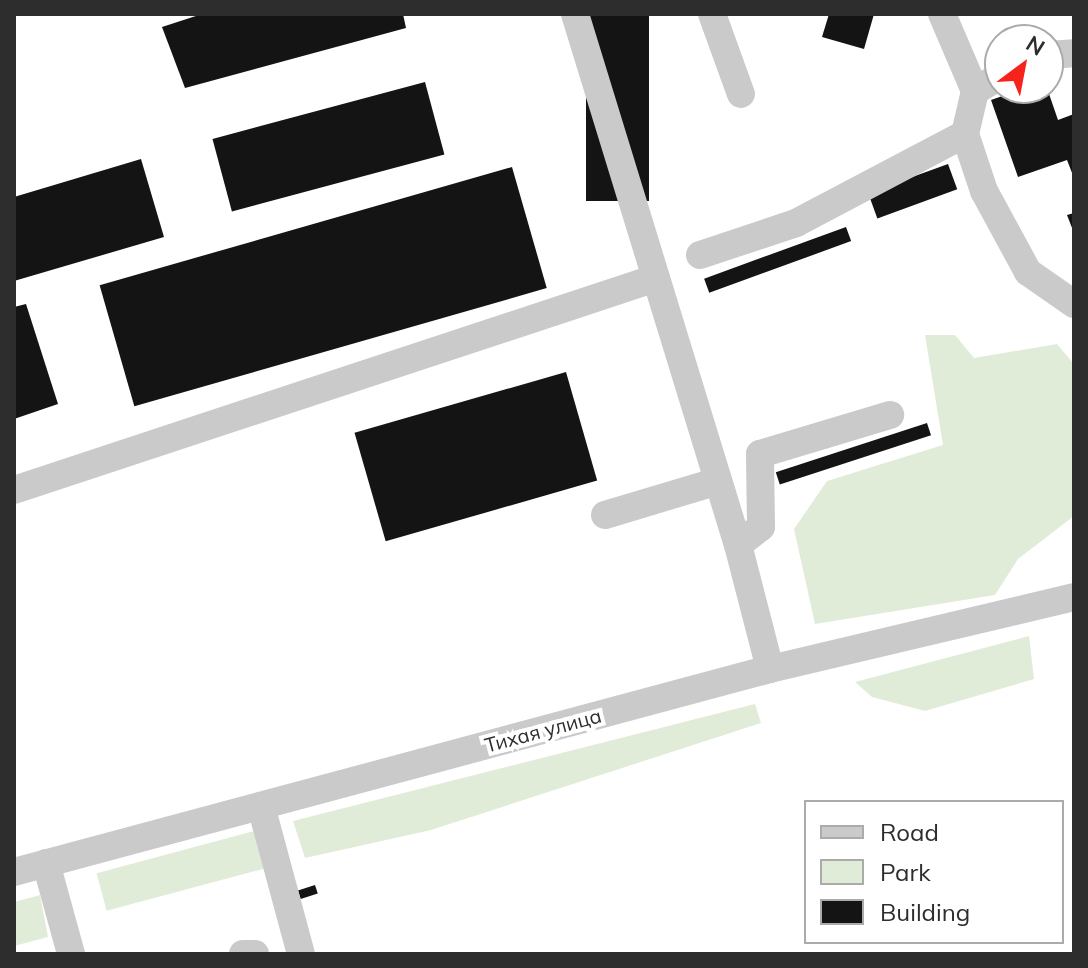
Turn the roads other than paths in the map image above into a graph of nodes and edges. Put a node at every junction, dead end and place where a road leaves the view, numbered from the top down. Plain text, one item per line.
1 (575, 14) edge
2 (712, 14) edge
3 (942, 14) edge
4 (984, 86) edge
5 (975, 91) junction
6 (741, 94) dead end
7 (965, 134) junction
8 (700, 255) dead end
9 (656, 278) junction
10 (1074, 304) edge
11 (890, 415) dead end
12 (718, 481) junction
13 (14, 490) edge
14 (605, 515) dead end
15 (738, 545) junction
16 (1074, 597) edge
17 (770, 669) junction
18 (261, 806) junction
19 (46, 863) junction
20 (14, 872) edge
21 (71, 954) edge
22 (243, 954) edge
23 (255, 954) edge
24 (301, 954) edge

1 - 9 street
2 - 6 street
3 - 5 street
4 - 5 street
5 - 7 street
7 - 8 street
7 - 10 street
9 - 12 street
9 - 13 street
11 - 15 street
12 - 14 street
12 - 15 street
15 - 17 street
16 - 17 street, Тихая улица
17 - 18 street, Тихая улица
18 - 19 street, Тихая улица
18 - 24 street
19 - 20 street, Тихая улица
19 - 21 street
22 - 23 street

